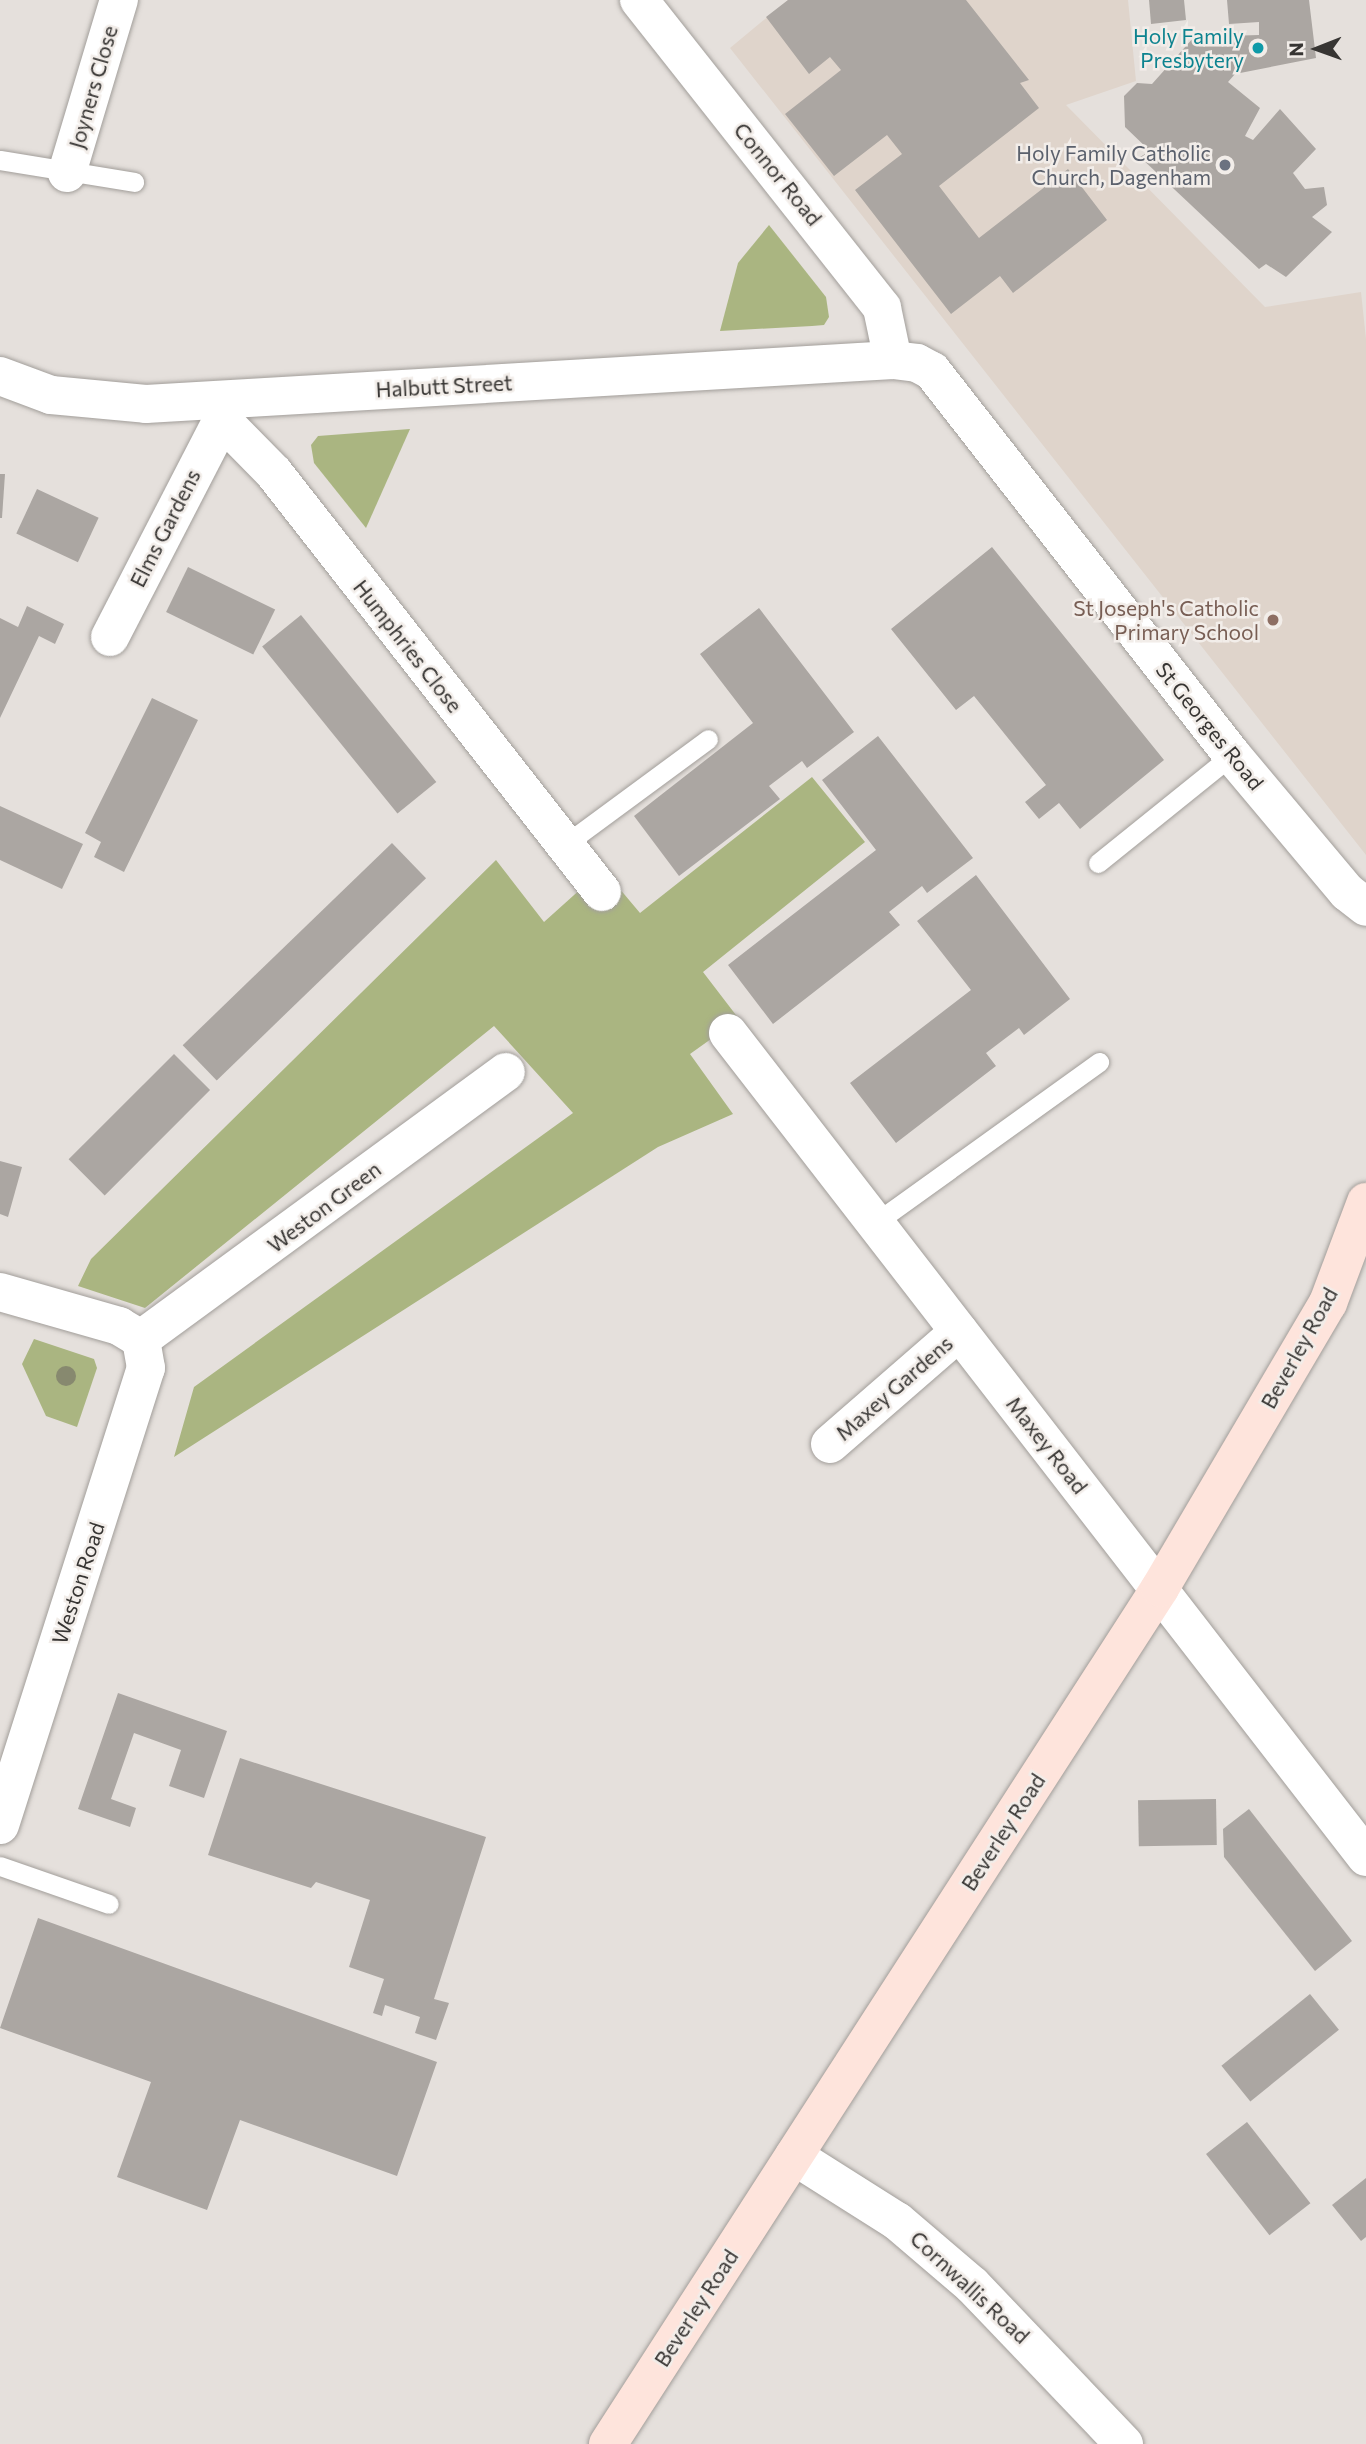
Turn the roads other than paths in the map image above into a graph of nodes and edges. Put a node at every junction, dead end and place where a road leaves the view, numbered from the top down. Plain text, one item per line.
1 (118, 0) edge
2 (639, 0) edge
3 (0, 160) edge
4 (67, 173) junction
5 (134, 182) dead end
6 (892, 360) junction
7 (0, 376) edge
8 (221, 410) junction
9 (110, 637) dead end
10 (708, 739) dead end
11 (1231, 755) junction
12 (563, 846) junction
13 (1098, 863) dead end
14 (602, 892) dead end
15 (1366, 907) edge
16 (728, 1033) dead end
17 (1099, 1062) dead end
18 (506, 1072) dead end
19 (1366, 1202) edge
20 (875, 1223) junction
21 (0, 1293) edge
22 (959, 1332) junction
23 (141, 1339) junction
24 (830, 1444) dead end
25 (1160, 1588) junction
26 (0, 1825) edge
27 (1366, 1857) edge
28 (0, 1866) edge
29 (109, 1904) dead end
30 (794, 2156) junction
31 (608, 2444) edge
32 (1124, 2444) edge

1 - 4 street, Joyners Close
2 - 6 street, Connor Road
3 - 4 lane, Joyners Close
4 - 5 lane, Joyners Close
6 - 8 street, Halbutt Street
6 - 11 street, St Georges Road
7 - 8 street, Halbutt Street
8 - 9 street, Elms Gardens
8 - 12 street, Humphries Close
10 - 12 lane
11 - 13 lane
11 - 15 street, St Georges Road
12 - 14 street, Humphries Close
16 - 20 street, Maxey Road
17 - 20 lane
18 - 23 street, Weston Green
19 - 25 street, Beverley Road
20 - 22 street, Maxey Road
21 - 23 street
22 - 24 street, Maxey Gardens
22 - 25 street, Maxey Road
23 - 26 street, Weston Road
25 - 27 street, Maxey Road
25 - 30 street, Beverley Road
28 - 29 lane
30 - 31 street, Beverley Road
30 - 32 street, Cornwallis Road

